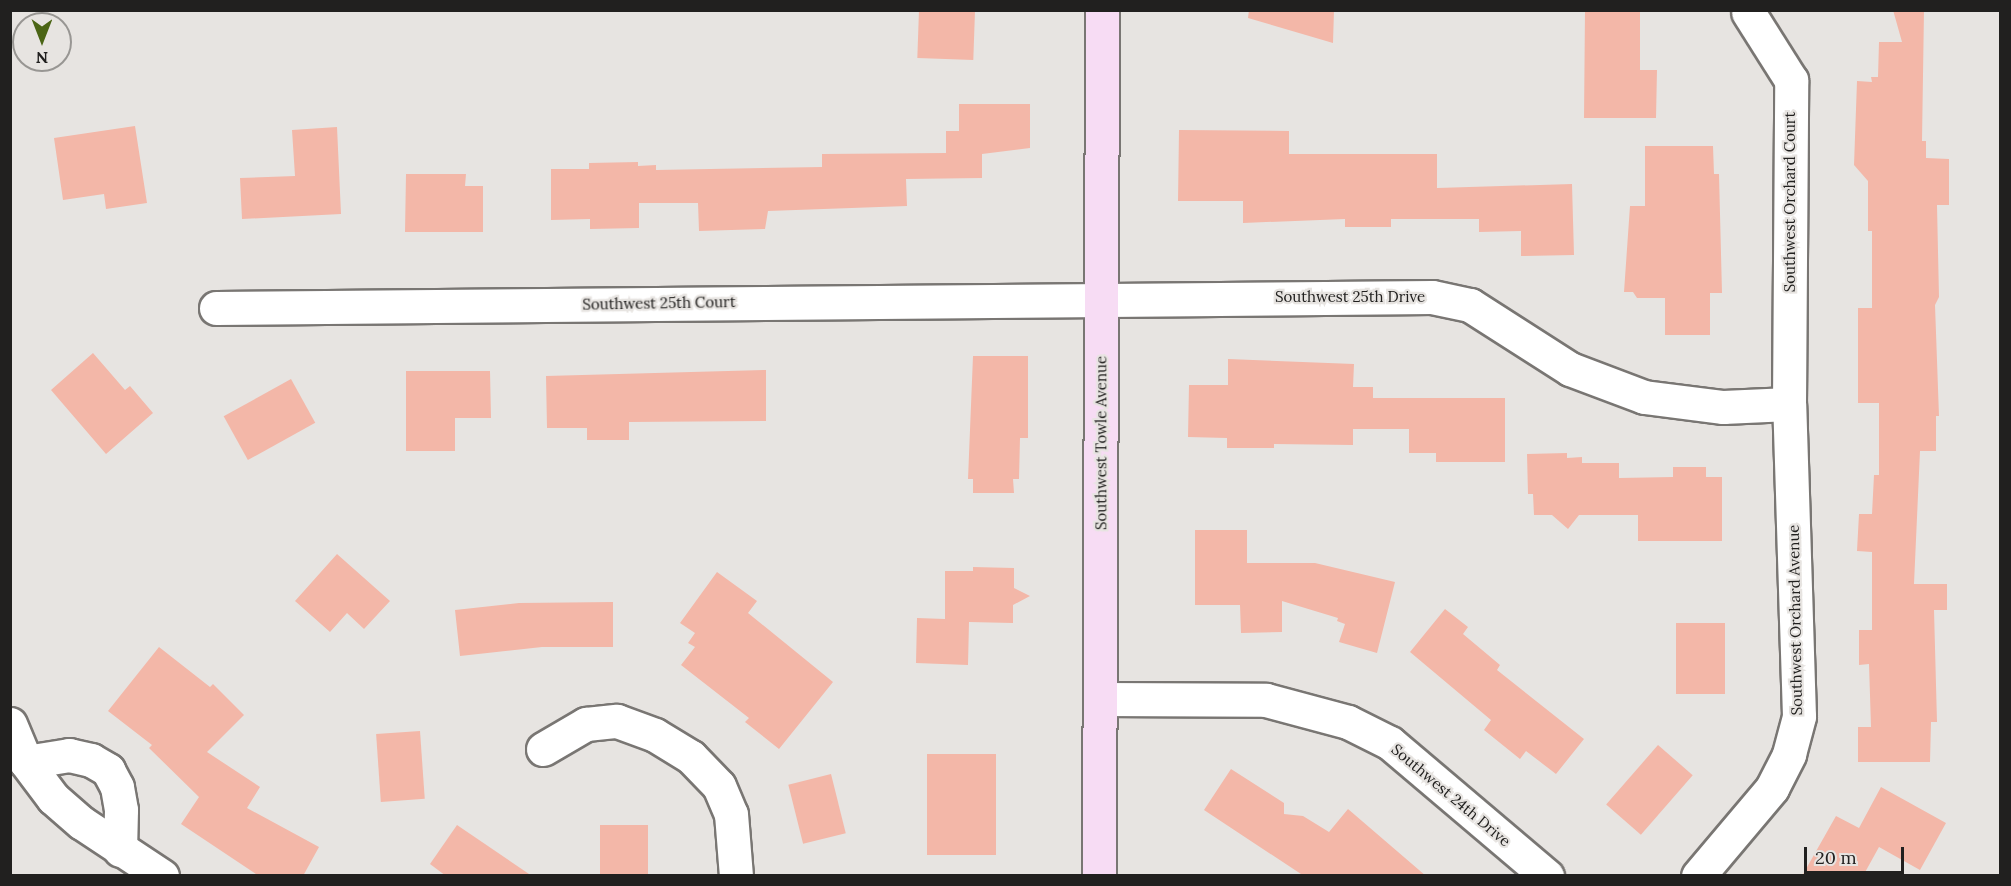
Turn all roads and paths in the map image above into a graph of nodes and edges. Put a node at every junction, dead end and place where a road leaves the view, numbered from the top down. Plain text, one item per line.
1 (1102, 10) edge
2 (1748, 12) edge
3 (1101, 298) junction
4 (216, 308) dead end
5 (1789, 404) junction
6 (1101, 699) junction
7 (10, 724) edge
8 (543, 749) dead end
9 (26, 762) junction
10 (120, 850) junction
11 (162, 876) edge
12 (736, 876) edge
13 (1099, 876) edge
14 (1547, 876) edge
15 (1698, 876) edge

1 - 3 main road, Southwest Towle Avenue
2 - 5 street, Southwest Orchard Court
3 - 4 street, Southwest 25th Court
3 - 5 street, Southwest 25th Drive
3 - 6 main road, Southwest Towle Avenue
5 - 15 street, Southwest Orchard Avenue
6 - 13 main road, Southwest Towle Avenue
6 - 14 street, Southwest 24th Drive
7 - 9 street
8 - 12 street
9 - 10 street
9 - 10 street
10 - 11 street

